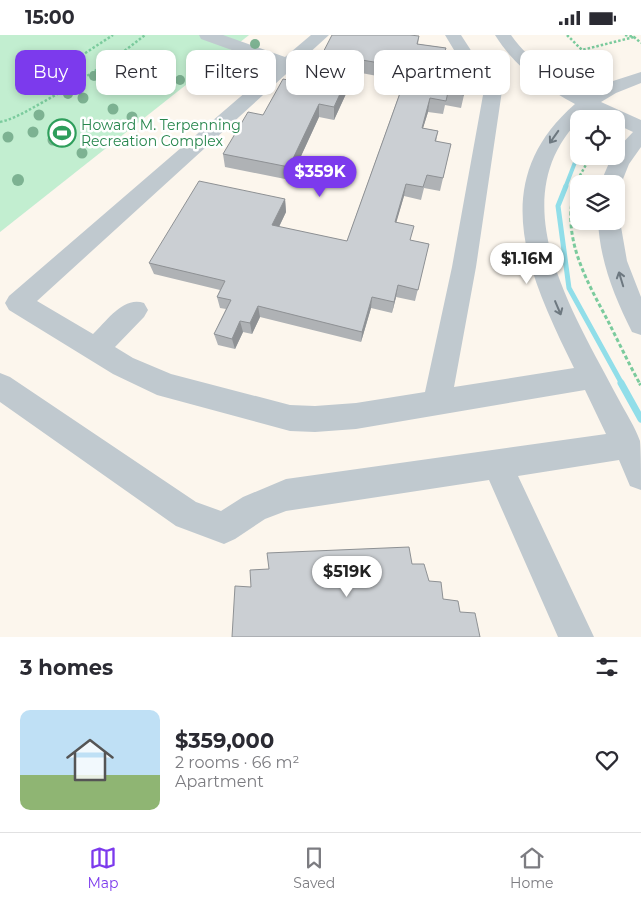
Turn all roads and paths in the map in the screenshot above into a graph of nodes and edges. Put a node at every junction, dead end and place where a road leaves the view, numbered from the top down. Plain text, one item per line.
1 (113, 35) edge
2 (144, 35) edge
3 (207, 35) edge
4 (321, 35) edge
5 (454, 35) edge
6 (503, 35) edge
7 (567, 35) edge
8 (625, 35) edge
9 (634, 37) junction
10 (641, 43) edge
11 (125, 50) edge
12 (304, 50) edge
13 (463, 50) edge
14 (86, 53) edge
15 (520, 58) edge
16 (286, 63) edge
17 (286, 66) edge
18 (96, 71) edge
19 (641, 77) edge
20 (492, 95) edge
21 (575, 95) edge
22 (588, 102) junction
23 (0, 121) edge
24 (641, 128) edge
25 (641, 136) edge
26 (584, 165) edge
27 (612, 175) edge
28 (610, 230) edge
29 (135, 310) dead end
30 (641, 324) edge
31 (95, 349) junction
32 (592, 377) junction
33 (641, 385) edge
34 (0, 386) edge
35 (437, 402) junction
36 (626, 445) junction
37 (498, 464) junction
38 (641, 475) edge
39 (576, 637) edge

1 - 14 path
2 - 11 path
3 - 16 street
4 - 12 street
5 - 13 street
6 - 15 street
7 - 9 path
8 - 9 path
9 - 10 path
17 - 31 street
18 - 23 path
19 - 22 street
20 - 35 street
21 - 22 street
22 - 24 street
22 -> 32 street
25 - 27 street
26 - 33 path
30 -> 28 street
29 - 31 street
31 - 35 street
32 - 35 street
32 - 36 street
34 - 37 street
36 - 37 street
36 - 38 street
37 - 39 street

